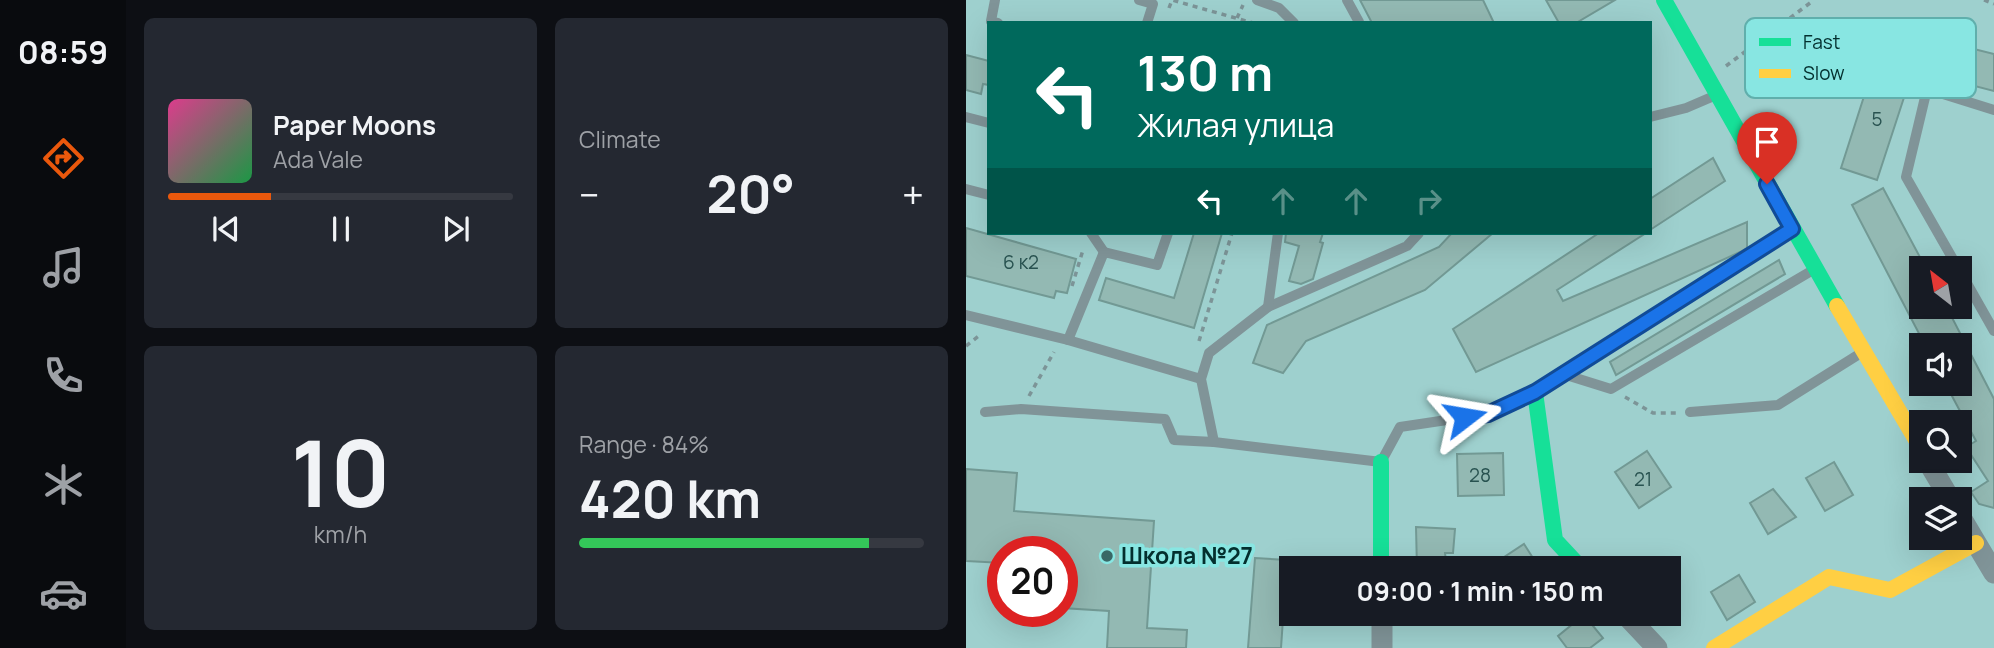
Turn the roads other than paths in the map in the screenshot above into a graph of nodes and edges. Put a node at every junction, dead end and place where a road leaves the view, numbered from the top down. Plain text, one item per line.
1 (995, 0) edge
2 (1139, 0) edge
3 (1257, 0) edge
4 (1347, 0) edge
5 (1664, 0) edge
6 (1154, 2) edge
7 (991, 21) edge
8 (1148, 21) edge
9 (1292, 21) edge
10 (1358, 21) edge
11 (1718, 94) junction
12 (1925, 98) edge
13 (1956, 98) edge
14 (1994, 110) edge
15 (1652, 116) edge
16 (966, 117) edge
17 (987, 122) edge
18 (966, 189) edge
19 (987, 194) edge
20 (1792, 229) junction
21 (1092, 235) edge
22 (1166, 235) edge
23 (1278, 235) edge
24 (1417, 235) edge
25 (1104, 252) junction
26 (1951, 256) edge
27 (1815, 268) junction
28 (1972, 293) edge
29 (1268, 307) junction
30 (966, 315) edge
31 (1994, 331) edge
32 (1068, 340) junction
33 (1864, 352) junction
34 (1563, 374) junction
35 (1201, 379) junction
36 (1535, 392) junction
37 (985, 412) dead end
38 (1690, 412) road end
39 (1909, 428) edge
40 (1214, 442) junction
41 (1381, 462) junction
42 (1972, 536) edge
43 (1976, 543) junction
44 (1381, 556) edge
45 (1570, 556) edge
46 (1994, 573) edge
47 (1382, 626) edge
48 (1636, 626) edge
49 (1382, 648) edge
50 (1657, 648) edge
51 (1714, 648) edge

1 - 7 lane
2 - 6 lane
3 - 9 lane
4 - 10 lane
5 - 11 street
6 - 8 lane
11 - 15 lane
11 - 20 street
12 - 26 lane
13 - 14 lane
16 - 17 lane
18 - 19 lane
20 - 27 street
20 - 34 lane
21 - 25 lane
22 - 25 lane
23 - 29 lane
24 - 29 lane
25 - 32 lane
27 - 33 street
27 - 34 lane
28 - 31 lane
29 - 35 lane
30 - 32 lane
32 - 35 lane
33 - 38 lane
33 - 39 street
34 - 36 lane
35 - 40 lane
36 - 41 lane
36 - 45 street
37 - 40 lane
40 - 41 lane
41 - 44 street
42 - 43 street
43 - 46 street
43 - 51 street
47 - 49 street
48 - 50 street

